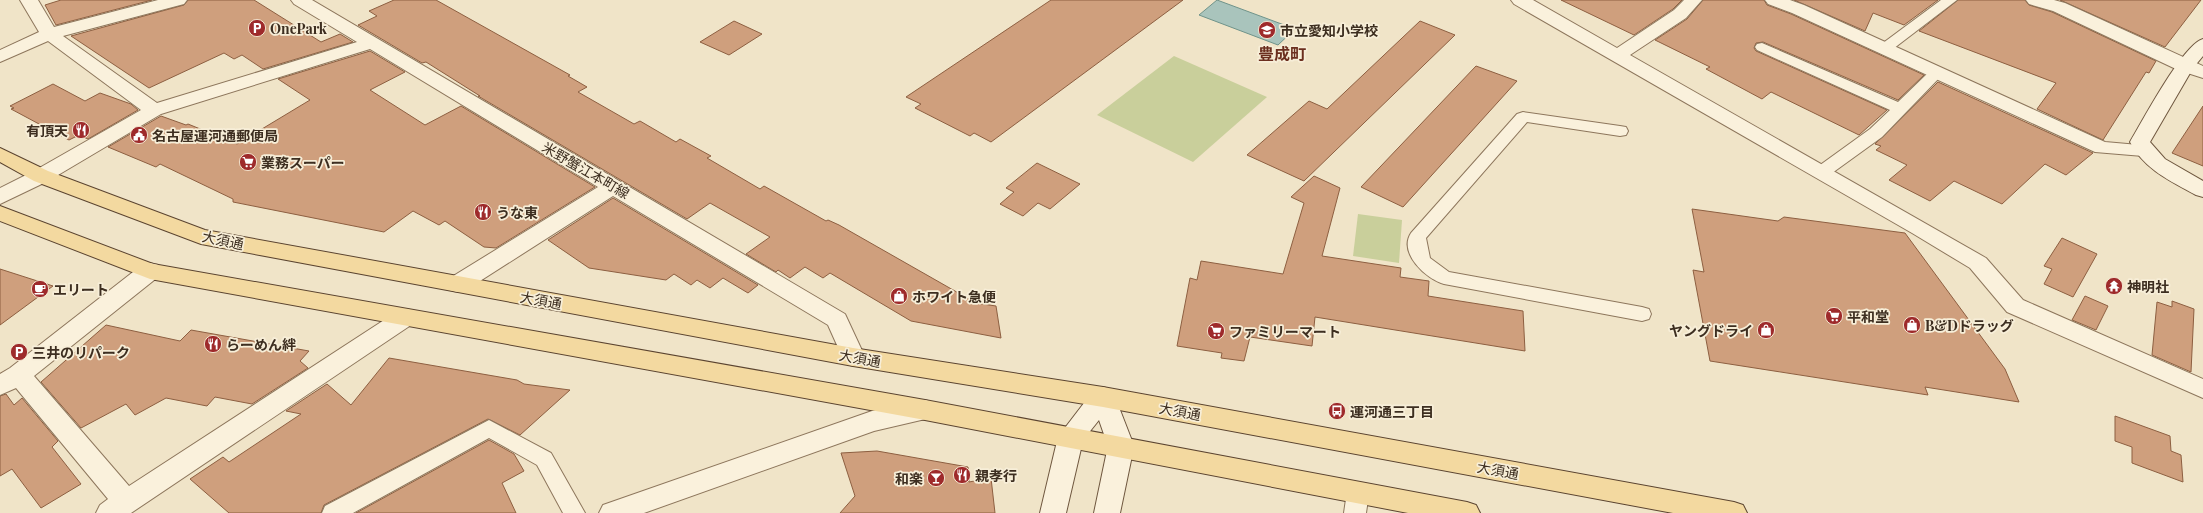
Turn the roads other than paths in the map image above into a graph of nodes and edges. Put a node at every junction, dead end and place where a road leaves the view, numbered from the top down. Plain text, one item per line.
1 (28, 0) edge
2 (178, 0) edge
3 (1520, 0) edge
4 (1693, 0) edge
5 (1774, 0) edge
6 (1950, 0) edge
7 (2035, 0) edge
8 (311, 2) edge
9 (49, 34) junction
10 (371, 43) junction
11 (2203, 44) edge
12 (1762, 47) dead end
13 (1884, 50) junction
14 (1618, 55) junction
15 (0, 57) edge
16 (2185, 66) junction
17 (2203, 72) edge
18 (1936, 73) junction
19 (1900, 109) junction
20 (154, 110) junction
21 (1620, 131) dead end
22 (2143, 150) junction
23 (0, 154) edge
24 (1822, 172) junction
25 (41, 176) junction
26 (614, 186) junction
27 (2203, 190) edge
28 (0, 197) edge
29 (0, 213) edge
30 (150, 271) junction
31 (458, 284) junction
32 (1642, 314) dead end
33 (406, 317) junction
34 (853, 357) junction
35 (10, 380) edge
36 (2203, 389) edge
37 (1102, 397) junction
38 (925, 410) junction
39 (1071, 437) junction
40 (1121, 446) junction
41 (1356, 502) edge
42 (123, 509) edge
43 (333, 513) edge
44 (574, 513) edge
45 (612, 513) edge
46 (1053, 513) edge
47 (1107, 513) edge
48 (1467, 513) edge
49 (1734, 513) edge

1 - 9 street
2 - 9 street
3 - 14 street
4 - 14 street
5 - 13 street
6 - 13 lane
7 - 16 street
8 - 10 street, 米野蟹江本町線
9 - 15 street
9 - 20 street
10 - 20 street
10 - 26 street, 米野蟹江本町線
11 - 16 street
12 - 19 lane
13 - 18 street
14 - 24 street
16 - 17 street
16 - 22 street
18 - 19 lane
18 - 22 street
19 - 24 lane
20 - 25 street
21 - 32 lane
22 - 27 street
23 - 25 main road, 大須通
24 - 36 street
25 - 28 street
25 - 31 main road, 大須通
26 - 31 street
26 - 34 street, 米野蟹江本町線
29 - 30 main road
30 - 33 main road
30 - 35 street
31 - 34 main road, 大須通
33 - 38 main road
33 - 42 street
34 - 37 main road, 大須通
35 - 42 street
37 - 39 street
37 - 40 street
37 - 49 main road, 大須通
38 - 39 main road
38 - 45 street
39 - 40 main road
39 - 46 street
40 - 41 main road
40 - 47 street
41 - 48 main road
43 - 44 lane

